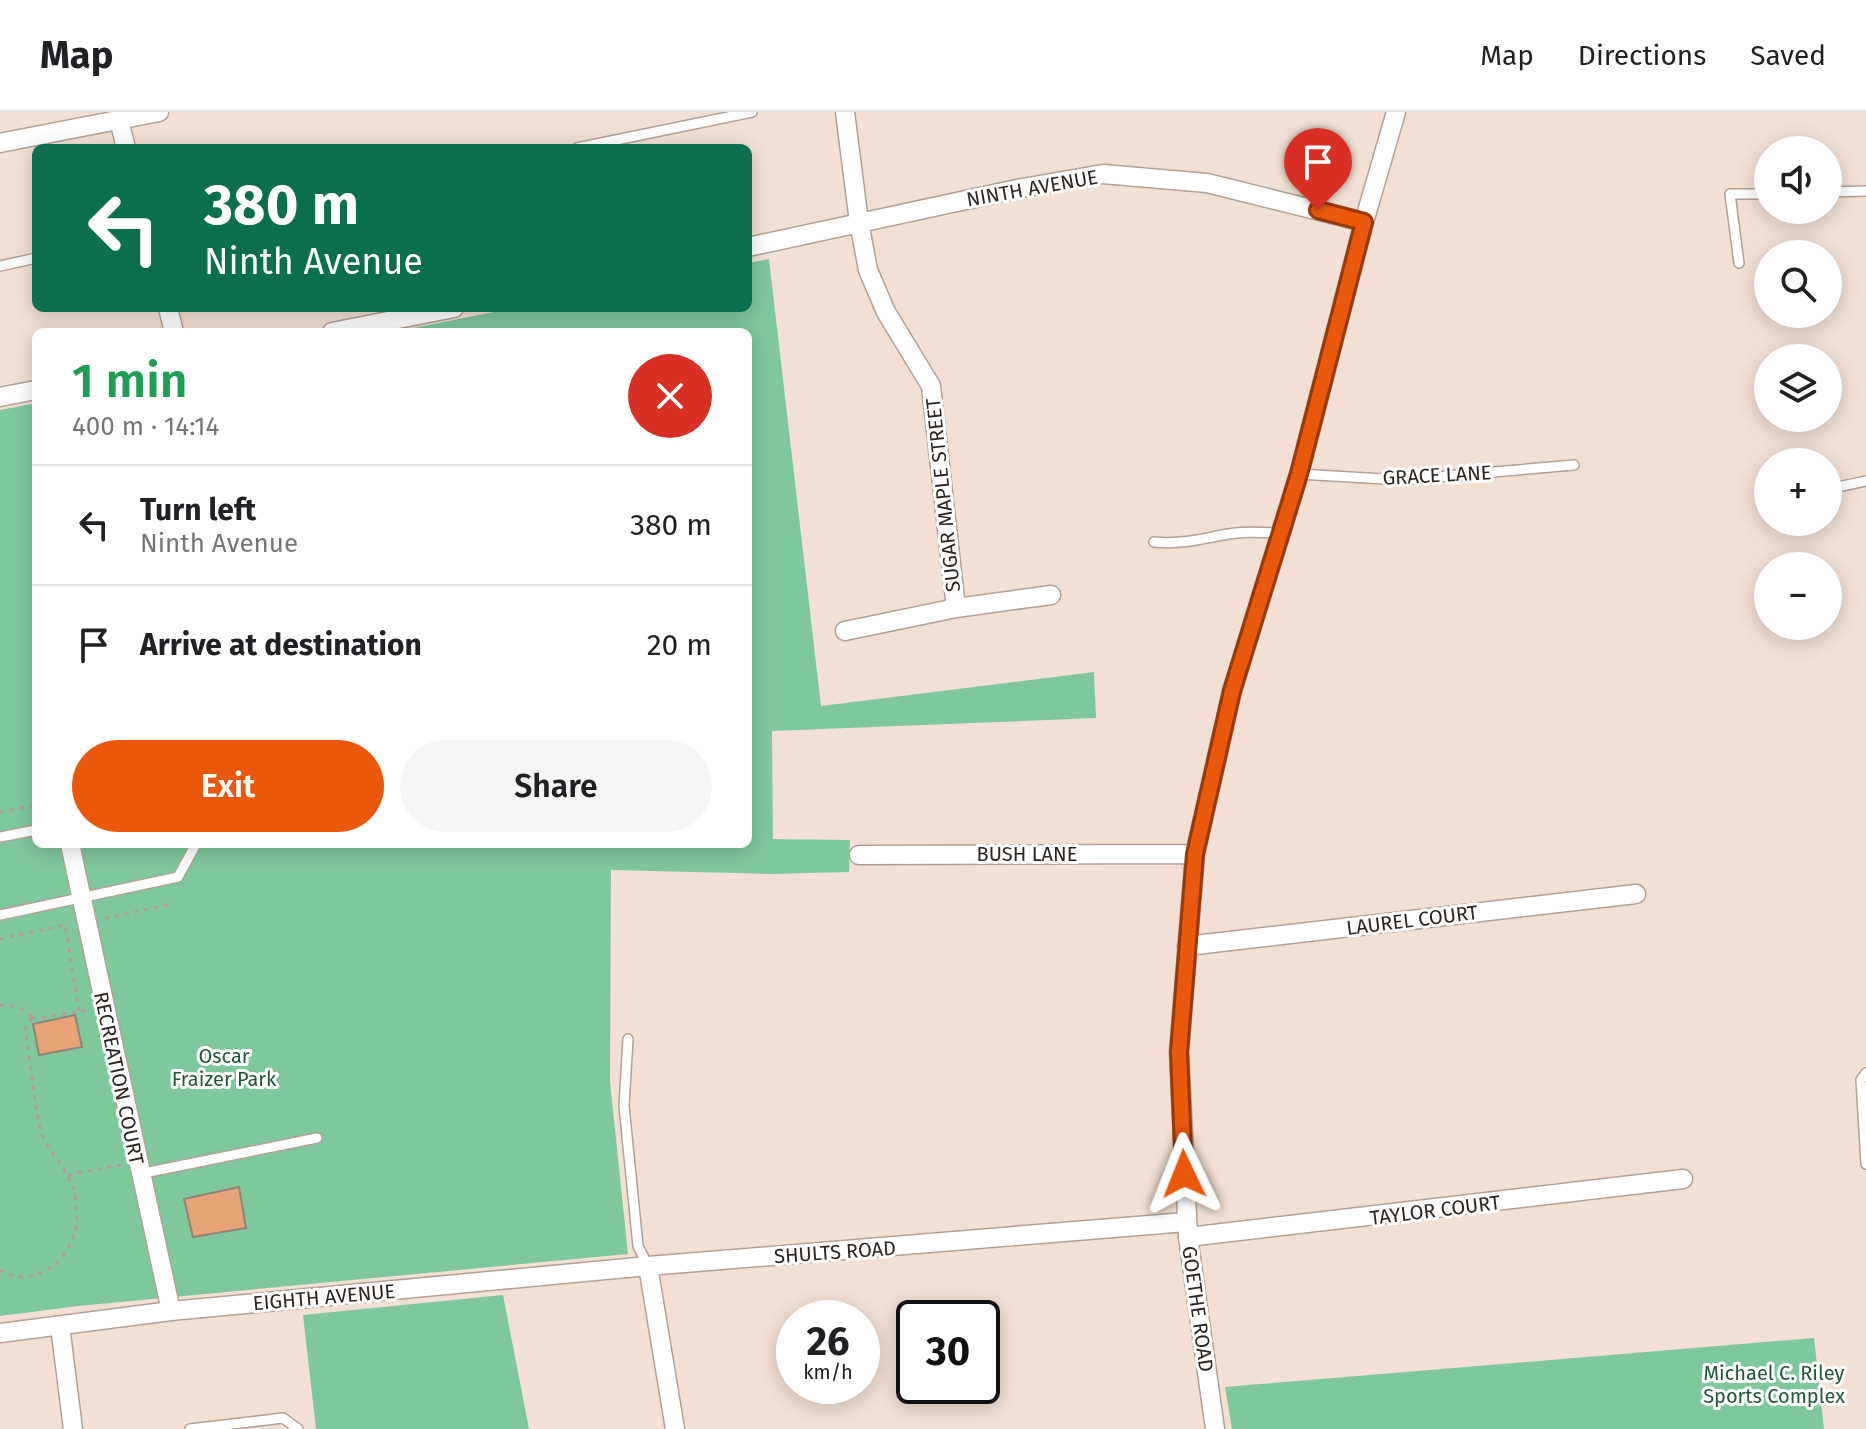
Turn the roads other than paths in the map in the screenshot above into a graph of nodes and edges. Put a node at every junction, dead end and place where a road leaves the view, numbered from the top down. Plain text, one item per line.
1 (159, 112) edge
2 (752, 112) edge
3 (845, 112) edge
4 (1396, 112) edge
5 (119, 120) junction
6 (0, 143) edge
7 (125, 144) edge
8 (596, 144) edge
9 (1866, 191) edge
10 (1842, 192) edge
11 (1754, 194) edge
12 (859, 222) junction
13 (1364, 222) junction
14 (752, 246) edge
15 (32, 259) edge
16 (1739, 263) dead end
17 (0, 266) edge
18 (434, 312) edge
19 (352, 328) edge
20 (32, 391) edge
21 (0, 397) edge
22 (1574, 465) dead end
23 (1299, 474) junction
24 (1866, 481) edge
25 (1842, 486) edge
26 (1281, 533) junction
27 (1154, 542) dead end
28 (1051, 595) dead end
29 (956, 608) junction
30 (845, 631) dead end
31 (32, 831) edge
32 (0, 837) edge
33 (71, 848) edge
34 (194, 848) edge
35 (1195, 854) junction
36 (859, 855) dead end
37 (1636, 894) dead end
38 (81, 898) junction
39 (0, 915) edge
40 (1187, 946) junction
41 (628, 1039) dead end
42 (1866, 1073) edge
43 (317, 1138) dead end
44 (1866, 1164) edge
45 (138, 1168) junction
46 (1683, 1179) dead end
47 (1187, 1230) junction
48 (648, 1266) junction
49 (171, 1311) junction
50 (60, 1326) junction
51 (0, 1333) edge
52 (73, 1429) edge
53 (190, 1429) edge
54 (298, 1429) edge
55 (675, 1429) edge
56 (1215, 1429) edge

1 - 5 street
2 - 8 lane
3 - 12 street, SUGAR MAPLE STREET
4 - 13 street, GOETHE ROAD
5 - 6 street
5 - 7 street
9 - 10 lane
11 - 16 lane
12 - 13 street, NINTH AVENUE
12 - 14 street, NINTH AVENUE
12 - 29 street, SUGAR MAPLE STREET
13 - 23 street, GOETHE ROAD
15 - 17 lane
18 - 19 street
20 - 21 street
22 - 23 lane, GRACE LANE
23 - 26 street, GOETHE ROAD
24 - 25 lane
26 - 27 lane
26 - 35 street, GOETHE ROAD
28 - 29 street
29 - 30 street
31 - 32 lane
33 - 38 street, RECREATION COURT
34 - 38 lane
35 - 36 street, BUSH LANE
35 - 40 street, GOETHE ROAD
37 - 40 street, LAUREL COURT
38 - 39 lane
38 - 45 street, RECREATION COURT
40 - 47 street, GOETHE ROAD
41 - 48 lane
42 - 44 lane
43 - 45 lane
45 - 49 street, RECREATION COURT
46 - 47 street, TAYLOR COURT
47 - 48 street, SHULTS ROAD
47 - 56 street, GOETHE ROAD
48 - 49 street, EIGHTH AVENUE
48 - 55 street
49 - 50 street, EIGHTH AVENUE
50 - 51 street, EIGHTH AVENUE
50 - 52 street
53 - 54 lane

